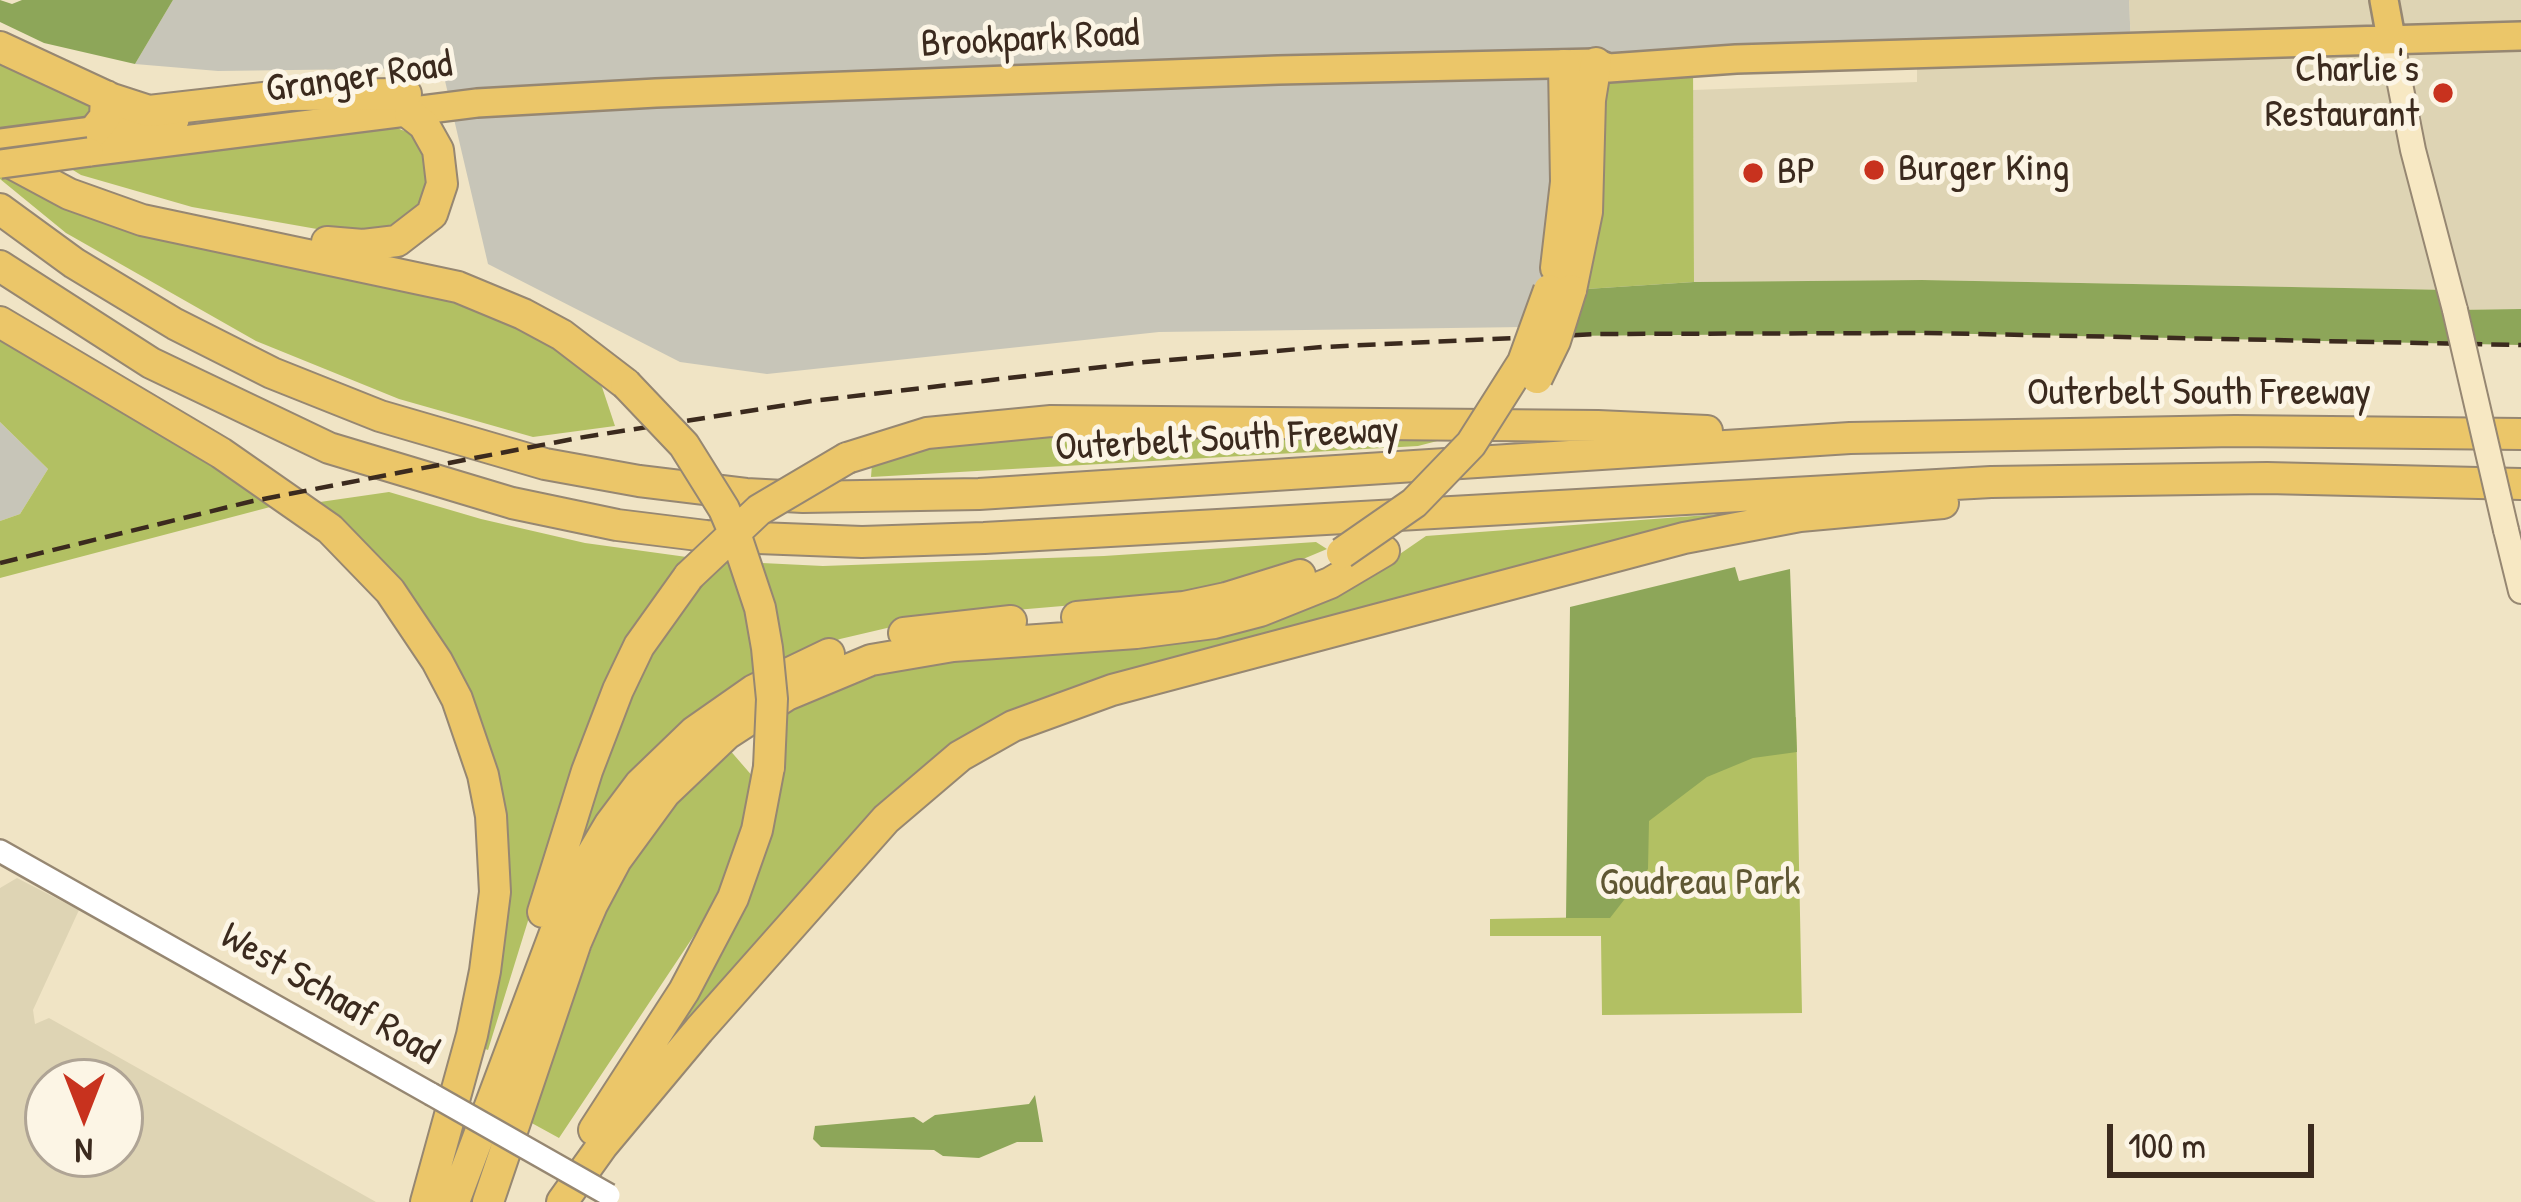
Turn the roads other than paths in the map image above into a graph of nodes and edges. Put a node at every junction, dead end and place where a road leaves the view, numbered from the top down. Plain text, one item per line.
1 (2384, 0) edge
2 (2521, 36) edge
3 (2391, 38) junction
4 (0, 47) edge
5 (1596, 63) junction
6 (1564, 65) junction
7 (106, 96) junction
8 (477, 103) joint
9 (408, 104) junction
10 (92, 141) junction
11 (0, 143) edge
12 (0, 160) edge
13 (0, 208) edge
14 (172, 227) junction
15 (0, 266) edge
16 (1560, 290) junction
17 (0, 322) edge
18 (2521, 434) edge
19 (1850, 438) junction
20 (2170, 480) junction
21 (2521, 484) edge
22 (2521, 591) edge
23 (2, 858) edge
24 (478, 1131) junction
25 (615, 1198) edge
26 (426, 1202) edge
27 (454, 1202) edge
28 (488, 1202) edge
29 (550, 1202) edge
30 (562, 1202) edge

1 - 3 main road
2 - 3 main road, Brookpark Road
3 - 5 main road, Brookpark Road
3 - 22 main road, bridge
4 - 7 highway
5 - 6 main road, Brookpark Road
5 - 16 highway
6 - 8 main road, Brookpark Road
6 - 16 highway
7 - 9 highway
7 - 10 highway
8 - 9 main road, Granger Road
9 - 10 main road, Granger Road
9 - 14 highway
10 - 11 main road, Granger Road
10 - 12 main road, Granger Road, bridge
12 - 14 highway
13 - 19 highway, Outerbelt South Freeway
14 - 29 highway, bridge
15 - 20 highway
16 - 24 highway, bridge
16 - 28 highway, bridge
17 - 26 highway
18 - 19 highway, Outerbelt South Freeway
19 - 24 highway, bridge
20 - 21 highway
20 - 30 highway
23 - 25 street, West Schaaf Road, bridge
24 - 27 highway

